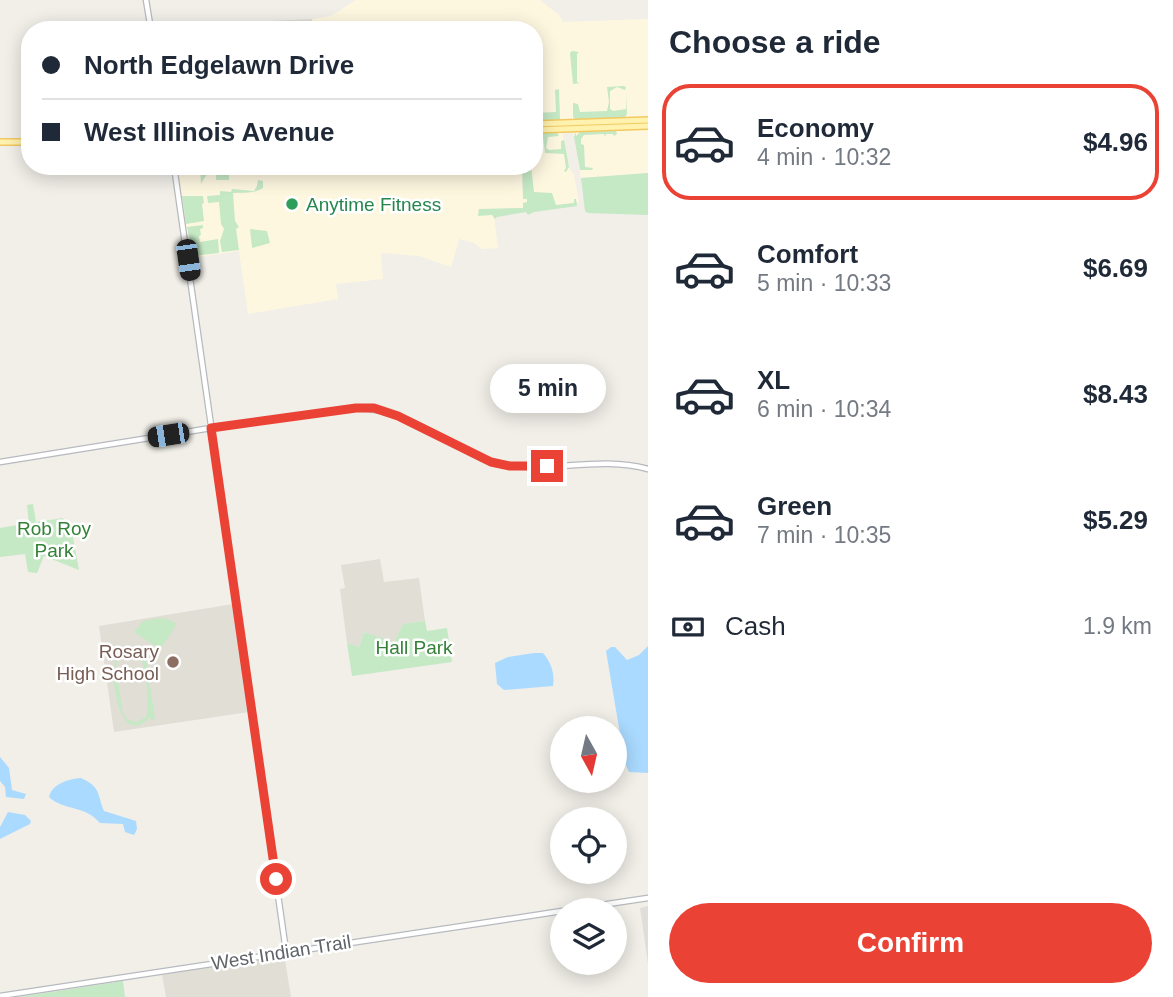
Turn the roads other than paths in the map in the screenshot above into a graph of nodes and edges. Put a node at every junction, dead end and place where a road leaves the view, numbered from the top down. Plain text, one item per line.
1 (146, 0) edge
2 (149, 21) edge
3 (648, 120) edge
4 (543, 124) edge
5 (648, 126) edge
6 (543, 130) edge
7 (0, 142) edge
8 (21, 142) edge
9 (175, 175) edge
10 (211, 428) junction
11 (0, 462) edge
12 (648, 469) edge
13 (648, 898) edge
14 (627, 901) edge
15 (550, 913) edge
16 (286, 951) junction
17 (0, 996) edge

1 - 2 street
3 - 4 main road
5 - 6 main road
7 - 8 main road
9 - 10 street
10 - 11 street
10 - 12 street
10 - 16 street
13 - 14 street
15 - 16 street, West Indian Trail
16 - 17 street, West Indian Trail

